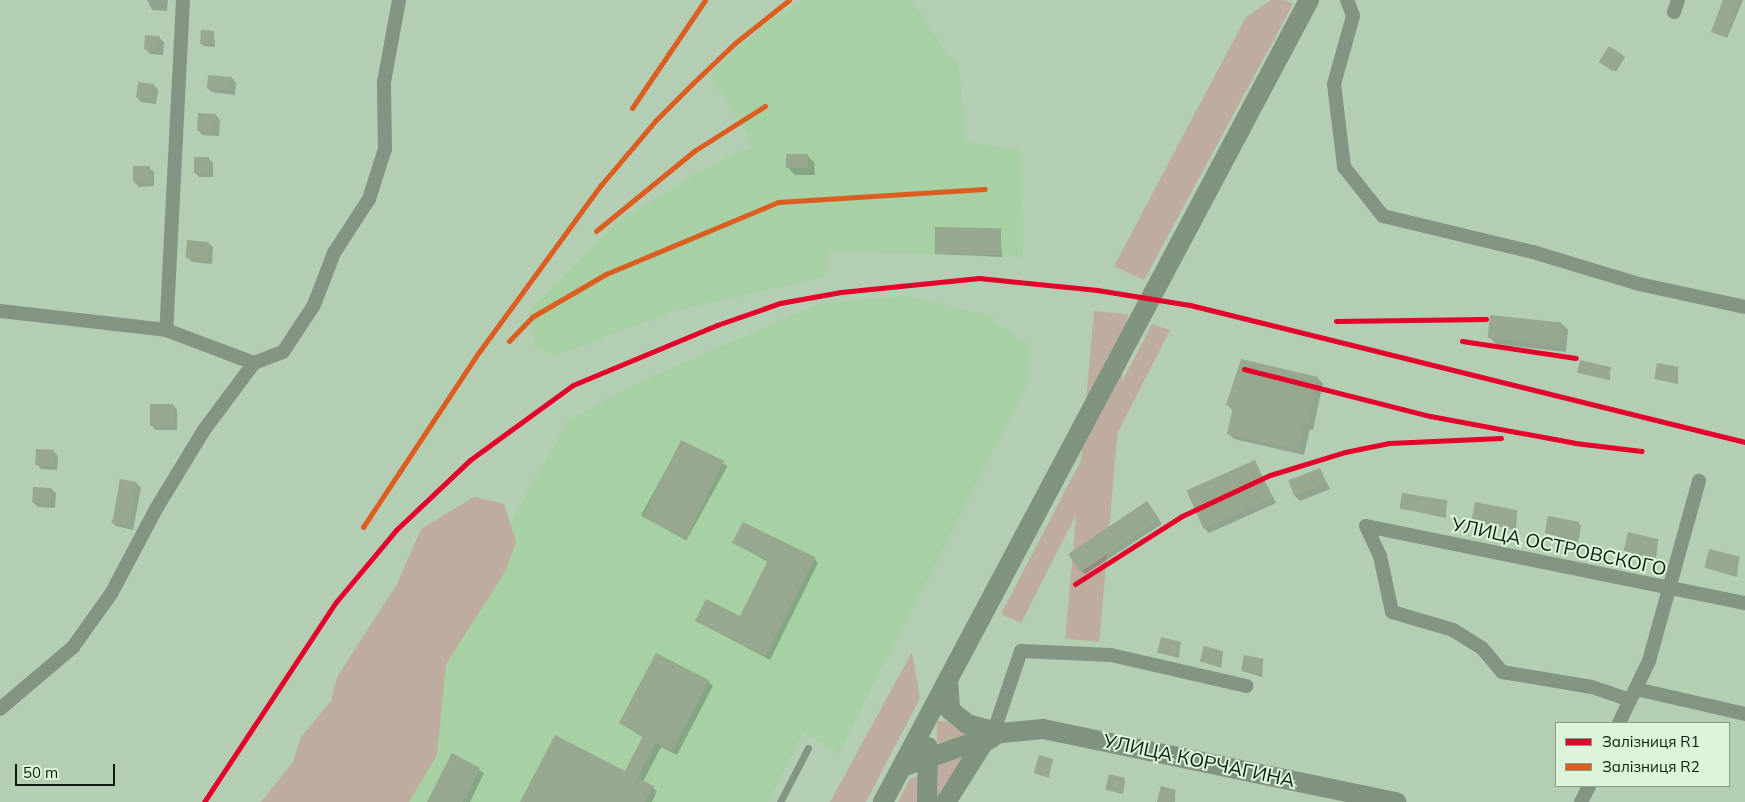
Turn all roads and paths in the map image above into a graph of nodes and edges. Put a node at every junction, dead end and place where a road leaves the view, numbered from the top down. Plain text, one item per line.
1 (183, 0) edge
2 (399, 0) edge
3 (1309, 0) edge
4 (1347, 0) edge
5 (1745, 307) edge
6 (0, 311) edge
7 (166, 330) junction
8 (254, 363) junction
9 (1699, 481) dead end
10 (1671, 590) junction
11 (1745, 603) edge
12 (948, 679) junction
13 (1246, 686) dead end
14 (1633, 695) junction
15 (0, 709) edge
16 (1745, 714) edge
17 (928, 717) junction
18 (1620, 722) edge
19 (997, 732) junction
20 (808, 748) dead end
21 (928, 758) junction
22 (902, 767) junction
23 (1588, 787) edge
24 (780, 802) edge
25 (884, 802) edge
26 (927, 802) edge
27 (946, 802) edge
28 (1397, 802) edge
29 (1581, 802) edge

1 - 7 street
2 - 8 street
3 - 12 main road
4 - 5 street
6 - 7 street
7 - 8 street
8 - 15 street
9 - 10 street
10 - 11 street, УЛИЦА ОСТРОВСКОГО
10 - 14 street
10 - 14 street, УЛИЦА ОСТРОВСКОГО
12 - 17 main road
12 - 19 main road
13 - 19 street
14 - 16 street
14 - 18 street
17 - 21 main road
17 - 22 main road
19 - 21 main road
19 - 27 main road
19 - 28 main road, УЛИЦА КОРЧАГИНА
20 - 24 lane
21 - 22 main road
21 - 26 main road
22 - 25 main road
23 - 29 street

